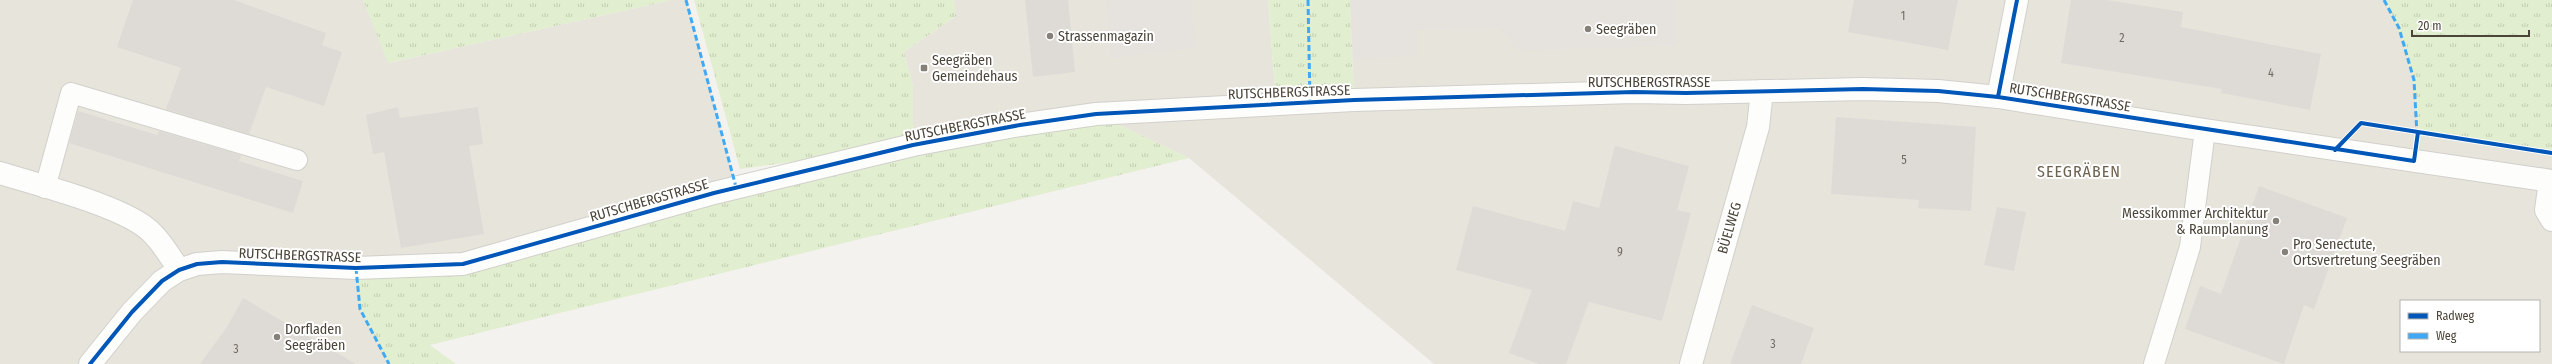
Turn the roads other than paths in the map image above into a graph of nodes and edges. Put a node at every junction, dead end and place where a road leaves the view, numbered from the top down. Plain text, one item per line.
1 (2017, 0) edge
2 (1762, 91) junction
3 (1998, 97) junction
4 (2205, 130) junction
5 (297, 160) dead end
6 (0, 173) edge
7 (2551, 181) edge
8 (45, 188) junction
9 (2552, 220) edge
10 (179, 270) junction
11 (90, 364) edge
12 (1691, 364) edge
13 (2154, 364) edge

1 - 3 street
2 - 3 street, RUTSCHBERGSTRASSE
2 - 10 street, RUTSCHBERGSTRASSE
2 - 12 street, BÜELWEG
3 - 4 street, RUTSCHBERGSTRASSE
4 - 7 street, RUTSCHBERGSTRASSE
4 - 13 lane
5 - 8 lane
6 - 8 street
7 - 9 street
8 - 10 street
10 - 11 street, RUTSCHBERGSTRASSE

